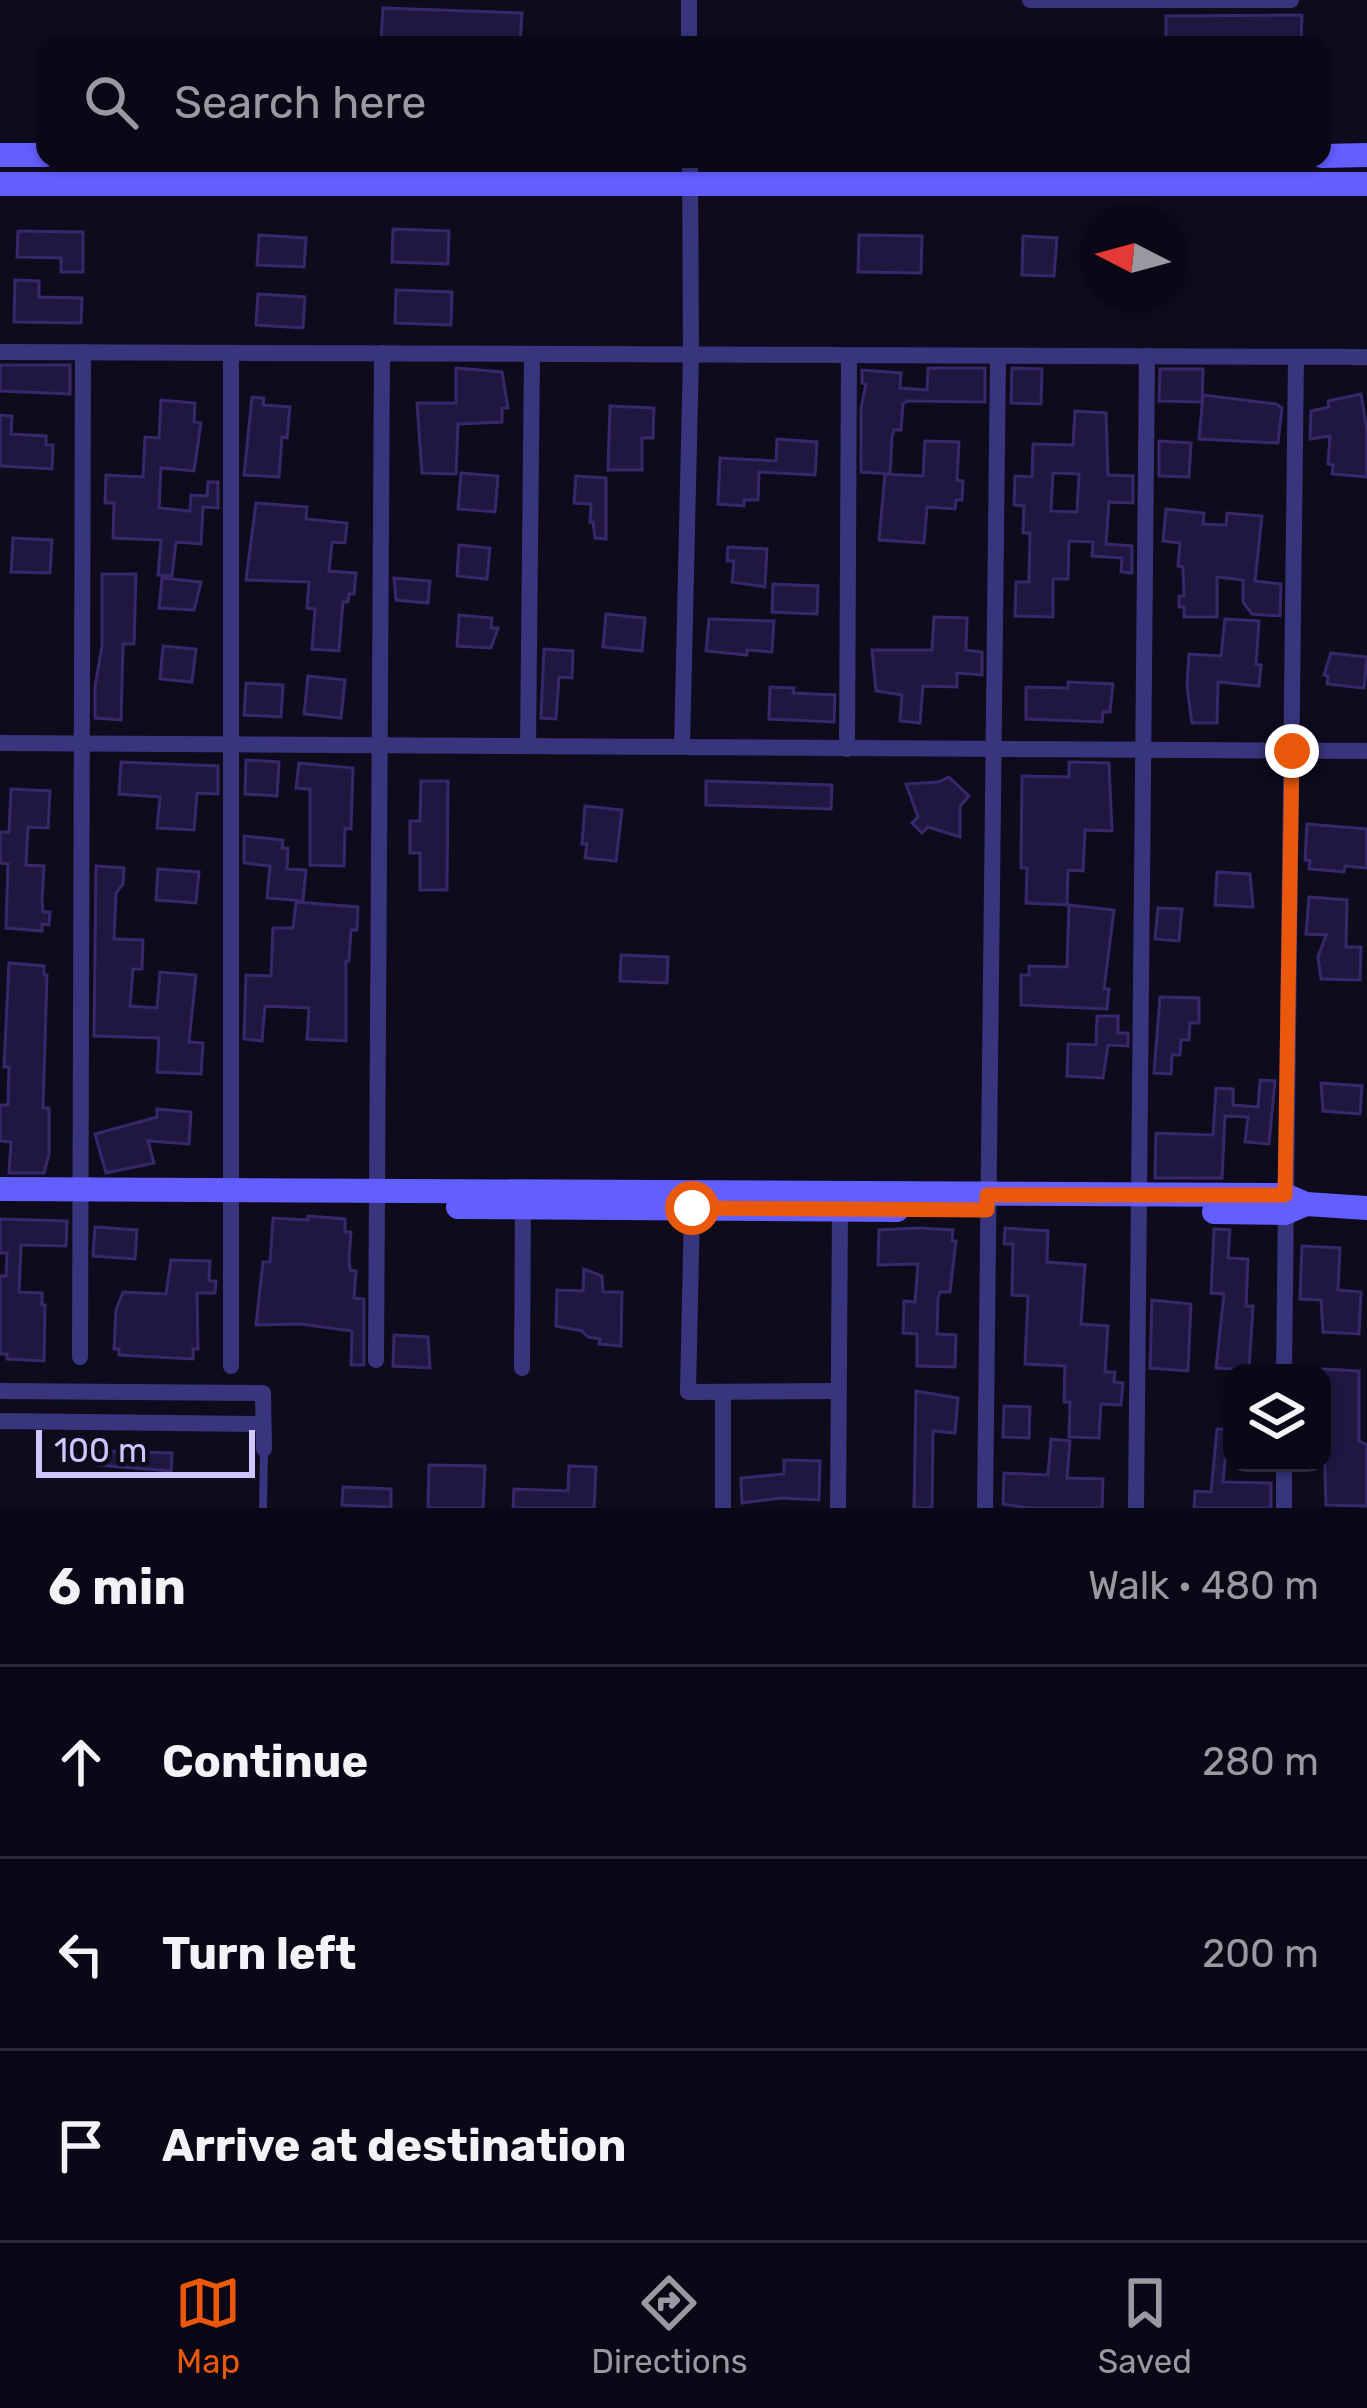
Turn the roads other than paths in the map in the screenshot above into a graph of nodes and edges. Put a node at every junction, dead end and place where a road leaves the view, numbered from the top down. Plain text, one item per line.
1 (689, 0) edge
2 (1030, 0) edge
3 (1154, 0) edge
4 (1291, 0) edge
5 (689, 36) edge
6 (0, 155) edge
7 (36, 155) edge
8 (1367, 155) edge
9 (1331, 156) edge
10 (690, 168) edge
11 (0, 184) edge
12 (1367, 184) edge
13 (690, 186) junction
14 (0, 352) edge
15 (83, 352) junction
16 (231, 353) junction
17 (382, 353) junction
18 (532, 354) junction
19 (691, 355) junction
20 (849, 355) junction
21 (998, 356) junction
22 (1147, 356) junction
23 (1296, 357) junction
24 (1367, 357) edge
25 (0, 742) edge
26 (81, 743) junction
27 (231, 744) junction
28 (378, 745) junction
29 (528, 746) junction
30 (682, 747) junction
31 (847, 749) junction
32 (991, 750) junction
33 (1144, 751) junction
34 (1292, 751) junction
35 (1367, 751) edge
36 (0, 1189) edge
37 (79, 1197) junction
38 (229, 1198) junction
39 (378, 1199) junction
40 (523, 1199) junction
41 (987, 1203) junction
42 (0, 1204) edge
43 (1138, 1204) junction
44 (1292, 1204) junction
45 (692, 1208) junction
46 (1367, 1208) edge
47 (840, 1210) junction
48 (80, 1357) dead end
49 (376, 1360) dead end
50 (1284, 1364) edge
51 (231, 1366) dead end
52 (522, 1368) dead end
53 (0, 1390) edge
54 (839, 1390) junction
55 (723, 1392) junction
56 (0, 1421) edge
57 (263, 1424) junction
58 (264, 1449) joint
59 (1284, 1472) edge
60 (263, 1508) edge
61 (723, 1508) edge
62 (838, 1508) edge
63 (985, 1508) edge
64 (1136, 1508) edge
65 (1284, 1508) edge

1 - 5 street
2 - 3 street
3 - 4 street
6 - 7 main road
8 - 9 main road
10 - 13 street
11 - 13 main road
12 - 13 main road
13 - 19 street
14 - 15 street
15 - 16 street
15 - 26 street
16 - 17 street
16 - 27 street
17 - 18 street
17 - 28 street
18 - 19 street
18 - 29 street
19 - 20 street
19 - 30 street
20 - 21 street
20 - 31 street
21 - 22 street
21 - 32 street
22 - 23 street
22 - 33 street
23 - 24 street
23 - 34 street
25 - 26 street
26 - 27 street
26 - 37 street
27 - 28 street
27 - 38 street
28 - 29 street
28 - 39 street
29 - 30 street
30 - 31 street
31 - 32 street
32 - 33 street
32 - 41 street
33 - 34 street
33 - 43 street
34 - 35 street
34 - 44 street
36 - 37 main road
37 - 38 main road
37 - 42 main road
37 - 48 street
38 - 39 main road
38 - 51 street
39 - 40 main road
39 - 49 street
40 - 41 main road
40 - 45 main road
40 - 52 street
41 - 43 main road
41 - 47 main road
41 - 63 street
43 - 44 main road
43 - 64 street
44 - 46 main road
44 - 50 street
45 - 47 main road
45 - 55 street
47 - 54 street
53 - 57 street
54 - 55 street
54 - 62 street
55 - 61 street
56 - 57 street
57 - 58 street
58 - 60 lane
59 - 65 street

